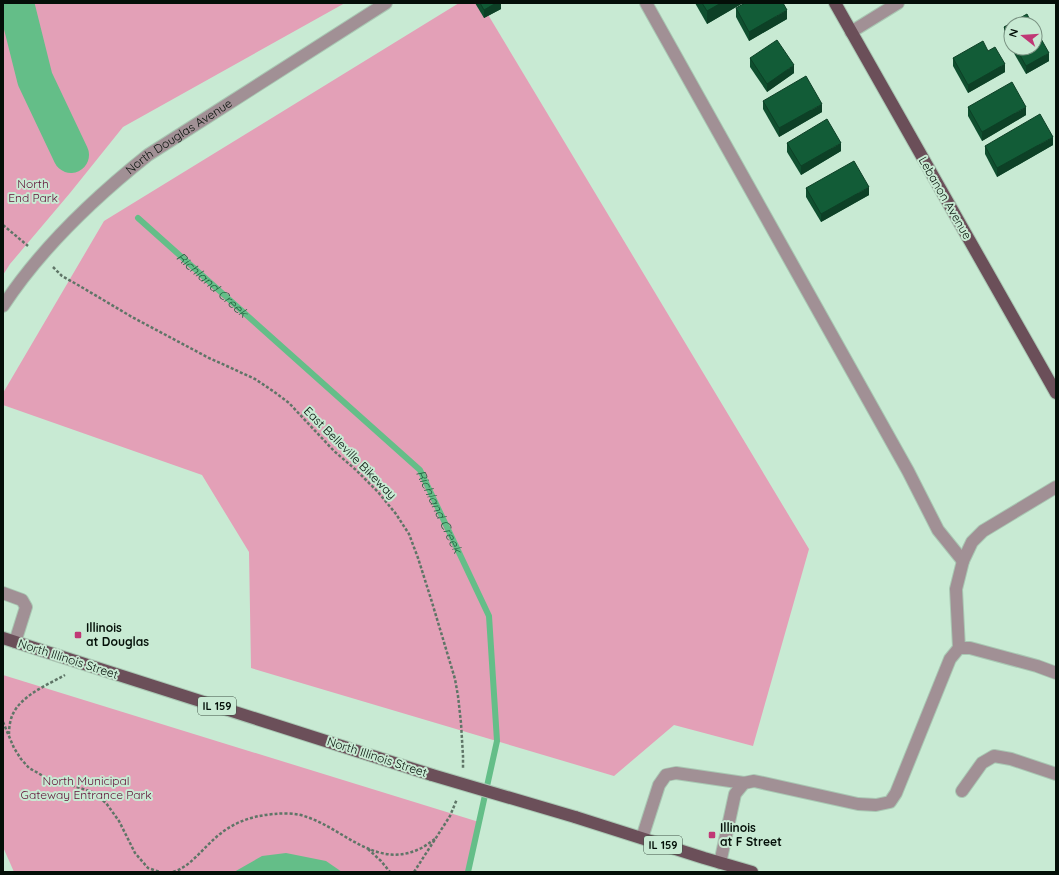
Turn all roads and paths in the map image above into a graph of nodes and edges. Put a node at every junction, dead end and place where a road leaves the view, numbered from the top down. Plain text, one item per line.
1 (386, 3) edge
2 (646, 3) edge
3 (835, 3) edge
4 (898, 3) edge
5 (851, 32) junction
6 (3, 224) edge
7 (40, 257) junction
8 (3, 306) edge
9 (1056, 393) edge
10 (1056, 487) edge
11 (962, 561) junction
12 (3, 593) edge
13 (3, 638) edge
14 (15, 642) junction
15 (959, 648) junction
16 (84, 664) junction
17 (1056, 673) edge
18 (3, 722) edge
19 (9, 736) junction
20 (462, 770) dead end
21 (1056, 774) edge
22 (744, 783) junction
23 (962, 791) dead end
24 (458, 798) dead end
25 (437, 837) junction
26 (642, 838) junction
27 (367, 849) junction
28 (720, 863) junction
29 (160, 872) edge
30 (173, 872) edge
31 (390, 872) edge
32 (414, 872) edge
33 (752, 872) edge

1 - 7 street, North Douglas Avenue
2 - 11 street
3 - 5 main road, Lebanon Avenue
4 - 5 street
5 - 9 main road, Lebanon Avenue
6 - 7 path, East Belleville Bikeway
7 - 8 street, North Douglas Avenue
7 - 20 path, East Belleville Bikeway
10 - 11 street
11 - 15 street
12 - 14 street
13 - 14 main road, North Illinois Street / IL 159
14 - 16 main road, North Illinois Street / IL 159
15 - 17 street
15 - 22 street
16 - 19 path
16 - 26 main road, North Illinois Street / IL 159, bridge
18 - 19 path
19 - 29 path
21 - 23 street
22 - 26 street
22 - 28 street
24 - 25 path
25 - 27 path
25 - 32 path
26 - 28 main road, North Illinois Street / IL 159
27 - 30 path
27 - 31 path
28 - 33 main road, North Illinois Street / IL 159

